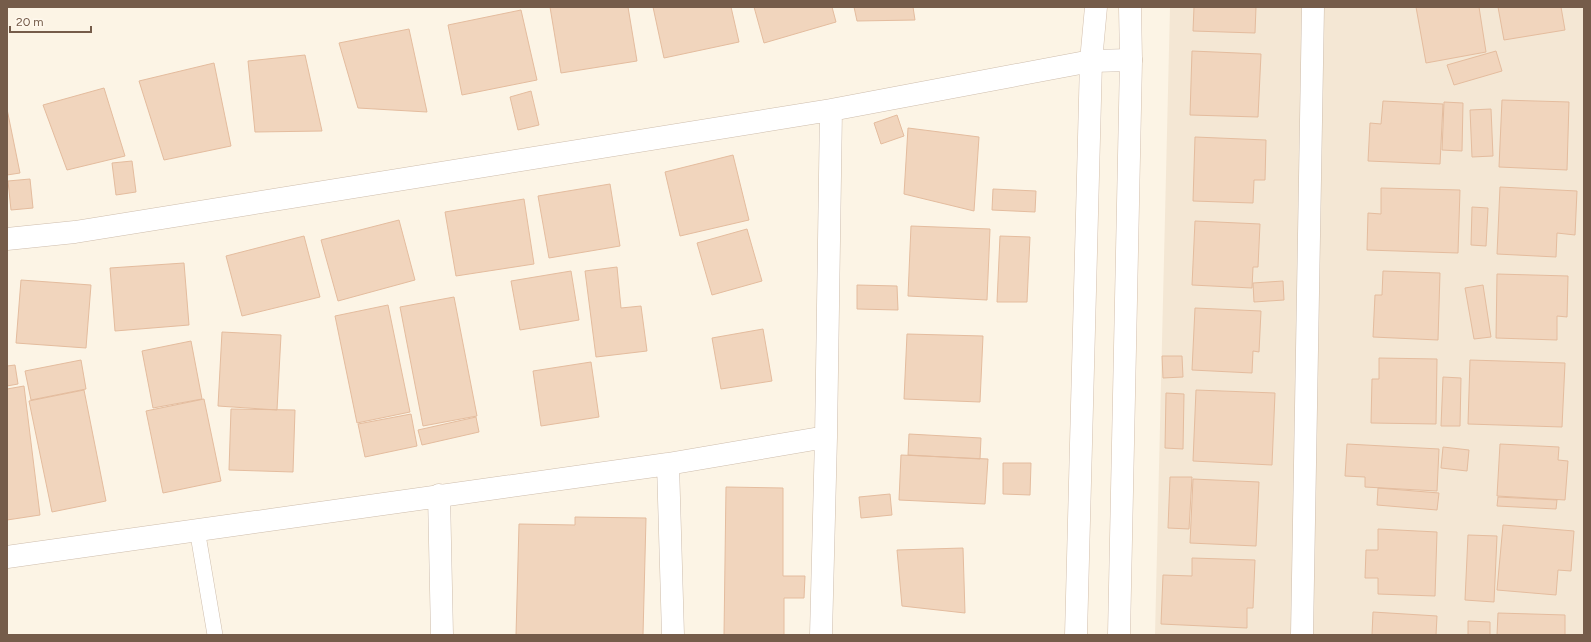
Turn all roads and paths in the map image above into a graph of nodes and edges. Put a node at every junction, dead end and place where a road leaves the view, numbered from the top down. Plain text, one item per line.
1 (1096, 7) edge
2 (1130, 7) edge
3 (1313, 7) edge
4 (1131, 60) junction
5 (1091, 61) junction
6 (831, 110) junction
7 (7, 240) edge
8 (826, 437) junction
9 (668, 464) junction
10 (439, 495) junction
11 (198, 530) junction
12 (7, 557) edge
13 (215, 635) edge
14 (442, 635) edge
15 (673, 635) edge
16 (821, 635) edge
17 (1076, 635) edge
18 (1119, 635) edge
19 (1302, 635) edge

1 - 5 street
2 - 4 street
3 - 19 street
4 - 5 street
4 - 18 street
5 - 6 street
5 - 17 street
6 - 7 street
6 - 8 street
8 - 9 street
8 - 16 street
9 - 10 street
9 - 15 street
10 - 11 street
10 - 14 street
11 - 12 street
11 - 13 lane

